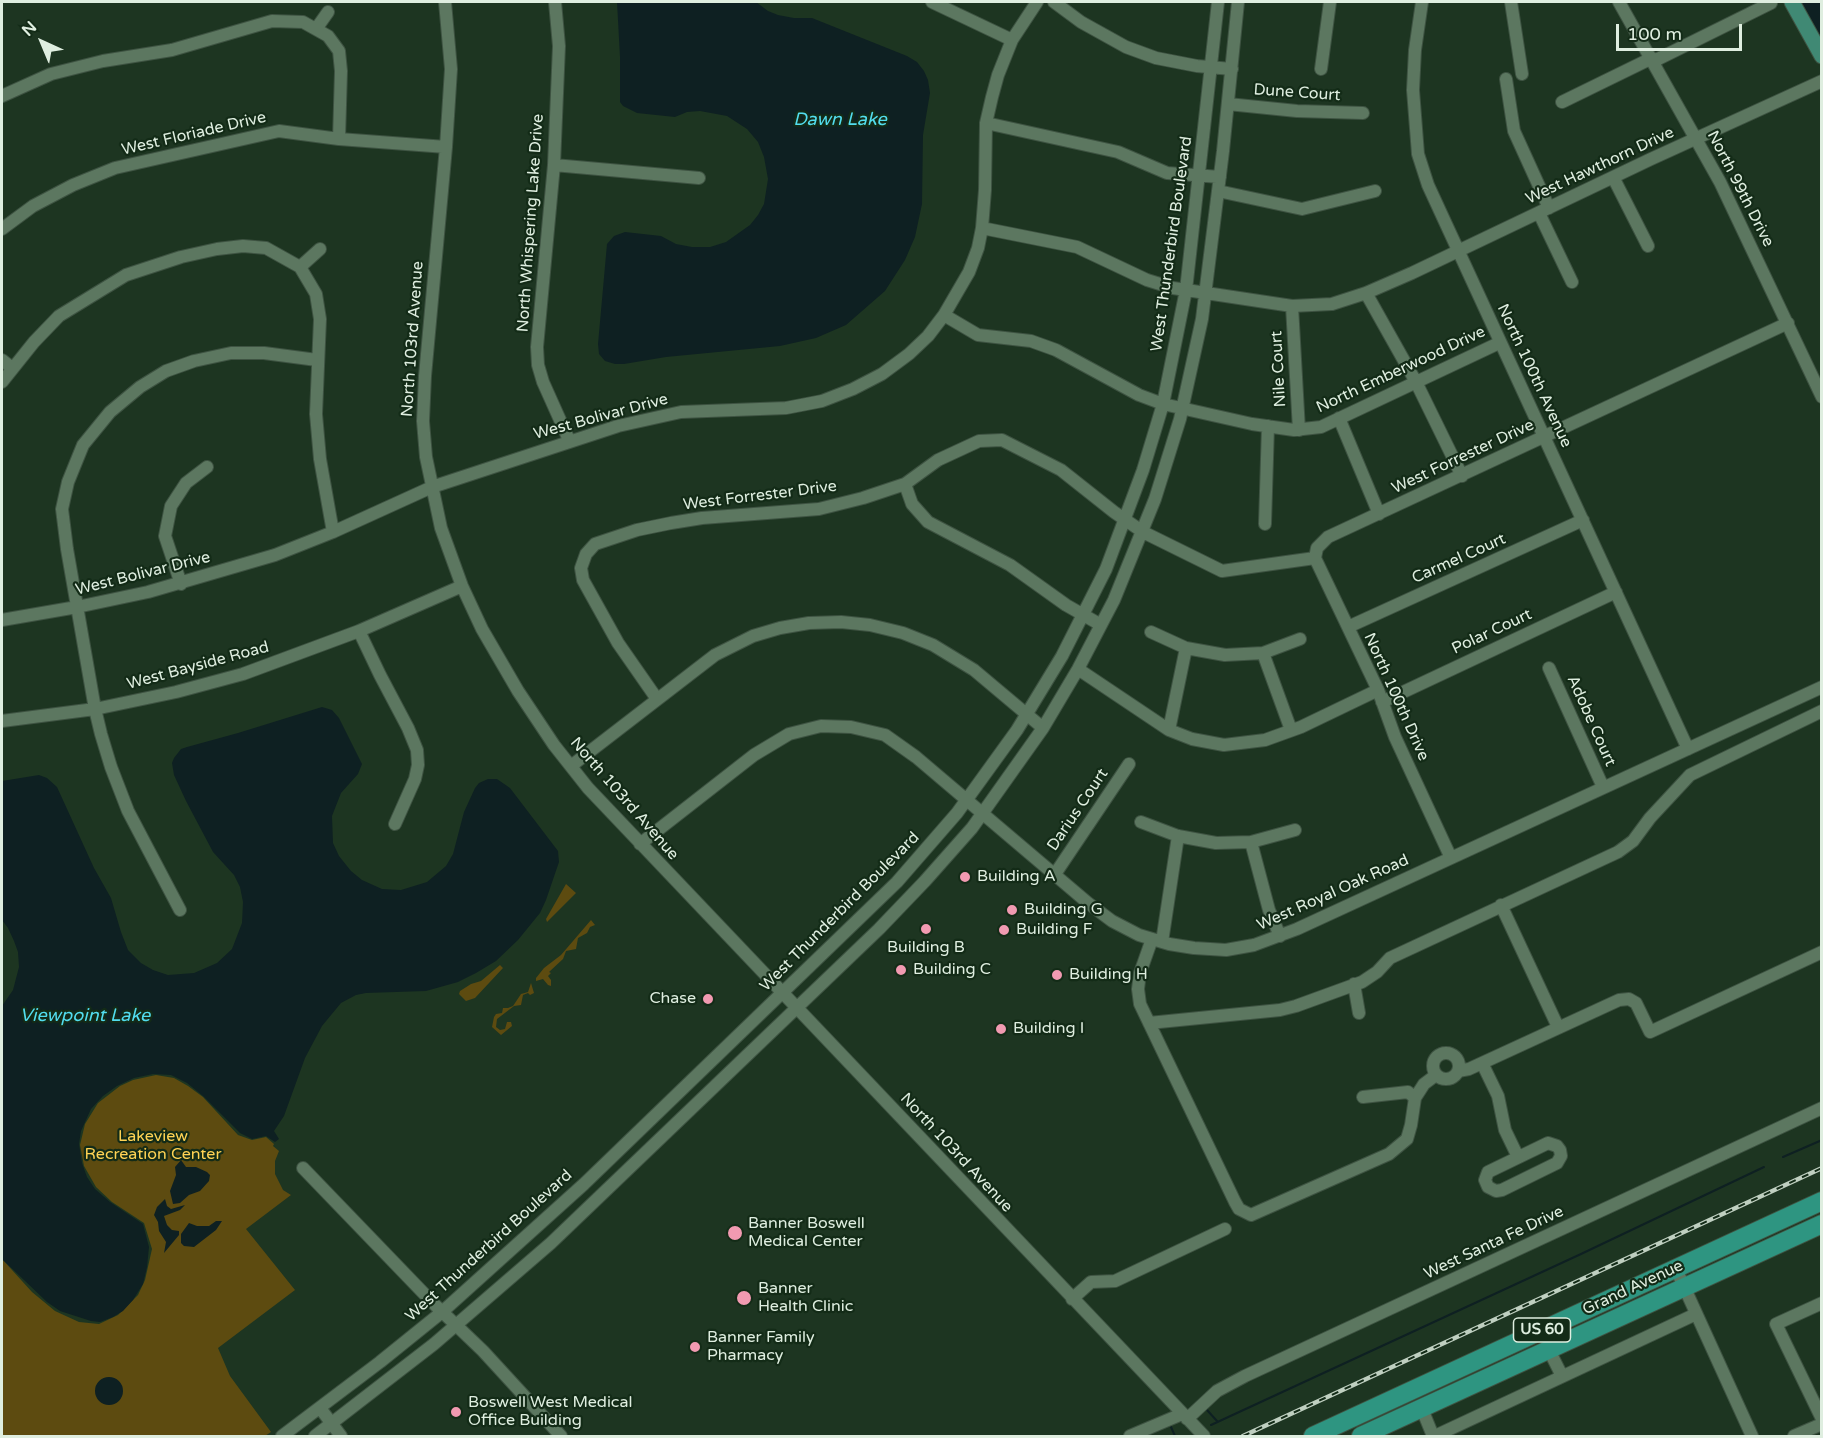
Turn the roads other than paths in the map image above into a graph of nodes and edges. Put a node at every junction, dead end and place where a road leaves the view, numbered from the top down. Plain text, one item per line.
1 (446, 2) edge
2 (555, 2) edge
3 (932, 2) edge
4 (1037, 2) edge
5 (1054, 2) edge
6 (1218, 2) edge
7 (1238, 2) edge
8 (1330, 2) edge
9 (1422, 2) edge
10 (1510, 2) edge
11 (1619, 2) edge
12 (1792, 2) edge
13 (1770, 3) edge
14 (328, 12) dead end
15 (316, 29) junction
16 (1012, 40) junction
17 (1821, 56) edge
18 (1653, 60) junction
19 (1211, 67) junction
20 (1232, 69) junction
21 (1321, 69) dead end
22 (1522, 74) dead end
23 (1506, 79) dead end
24 (1821, 81) edge
25 (2, 96) edge
26 (1562, 102) dead end
27 (1228, 104) junction
28 (1363, 113) dead end
29 (986, 123) junction
30 (339, 139) junction
31 (1696, 140) junction
32 (446, 147) junction
33 (554, 165) junction
34 (1200, 176) junction
35 (1220, 177) junction
36 (1613, 177) junction
37 (699, 178) dead end
38 (1218, 191) junction
39 (1375, 191) dead end
40 (1544, 210) junction
41 (982, 228) junction
42 (2, 230) edge
43 (1648, 246) dead end
44 (320, 249) dead end
45 (1458, 251) junction
46 (300, 267) junction
47 (1572, 282) dead end
48 (1186, 290) junction
49 (1366, 293) junction
50 (1206, 294) junction
51 (1292, 306) junction
52 (944, 315) junction
53 (1788, 323) junction
54 (1499, 343) junction
55 (317, 360) junction
56 (7, 364) edge
57 (2, 382) edge
58 (1416, 382) junction
59 (1821, 397) edge
60 (1163, 404) junction
61 (1182, 410) junction
62 (1340, 418) junction
63 (1268, 426) junction
64 (1299, 430) junction
65 (1545, 438) junction
66 (569, 440) junction
67 (207, 467) dead end
68 (1462, 476) junction
69 (905, 484) junction
70 (432, 487) junction
71 (1379, 514) junction
72 (1125, 520) junction
73 (1583, 520) junction
74 (1265, 524) dead end
75 (333, 532) junction
76 (1143, 532) junction
77 (1316, 553) junction
78 (181, 584) junction
79 (462, 586) junction
80 (1616, 592) junction
81 (77, 607) junction
82 (1083, 615) junction
83 (2, 620) edge
84 (1101, 625) junction
85 (1348, 627) junction
86 (359, 631) junction
87 (1151, 632) dead end
88 (1300, 639) dead end
89 (1186, 648) junction
90 (1263, 653) junction
91 (1549, 668) dead end
92 (1078, 669) junction
93 (1821, 687) edge
94 (1380, 696) junction
95 (657, 699) junction
96 (95, 709) junction
97 (1821, 711) edge
98 (1027, 715) junction
99 (2, 721) edge
100 (1043, 728) junction
101 (1169, 730) junction
102 (1292, 730) junction
103 (1688, 749) junction
104 (1128, 764) dead end
105 (571, 766) junction
106 (1604, 787) junction
107 (967, 800) junction
108 (983, 814) junction
109 (1142, 822) dead end
110 (395, 824) dead end
111 (1295, 830) dead end
112 (1178, 836) junction
113 (1251, 842) junction
114 (640, 844) junction
115 (1451, 858) junction
116 (911, 867) junction
117 (1055, 874) junction
118 (926, 881) junction
119 (1501, 905) junction
120 (180, 910) dead end
121 (1280, 936) junction
122 (1157, 941) junction
123 (1821, 952) edge
124 (1354, 984) junction
125 (783, 993) junction
126 (797, 1008) junction
127 (1359, 1013) dead end
128 (1149, 1023) junction
129 (1558, 1027) junction
130 (1482, 1063) junction
131 (1458, 1071) junction
132 (1436, 1075) junction
133 (694, 1078) junction
134 (708, 1093) junction
135 (1363, 1097) dead end
136 (1415, 1098) junction
137 (1821, 1108) edge
138 (1518, 1157) junction
139 (303, 1168) dead end
140 (1821, 1201) edge
141 (1821, 1224) edge
142 (1225, 1229) dead end
143 (1676, 1269) junction
144 (1684, 1287) junction
145 (1072, 1299) junction
146 (1821, 1303) edge
147 (442, 1312) junction
148 (1696, 1314) junction
149 (456, 1325) junction
150 (1549, 1350) junction
151 (1562, 1376) junction
152 (320, 1408) junction
153 (1422, 1409) junction
154 (1185, 1417) junction
155 (1821, 1419) edge
156 (332, 1424) junction
157 (1821, 1424) edge
158 (282, 1437) edge
159 (315, 1437) edge
160 (341, 1437) edge
161 (561, 1437) edge
162 (1130, 1437) edge
163 (1204, 1437) edge
164 (1313, 1437) edge
165 (1361, 1437) edge
166 (1434, 1437) edge
167 (1752, 1437) edge
168 (1794, 1437) edge

1 - 32 street, North 103rd Avenue
2 - 33 street, North Whispering Lake Drive
3 - 16 street
4 - 16 street, West Bolivar Drive
5 - 19 street
6 - 19 street, West Thunderbird Boulevard
7 - 20 street
8 - 21 street
9 - 45 street, North 100th Avenue
10 - 22 street
11 - 18 street, North 99th Drive
12 - 17 main road
13 - 18 street
14 - 15 street
15 - 25 street
15 - 30 street
16 - 29 street, West Bolivar Drive
18 - 26 street
18 - 31 street, North 99th Drive
19 - 20 street
19 - 34 street, West Thunderbird Boulevard
20 - 27 street
23 - 40 street
24 - 31 street, West Hawthorn Drive
27 - 28 street, Dune Court
27 - 35 street
29 - 34 street
29 - 41 street, West Bolivar Drive
30 - 32 street, West Floriade Drive
30 - 42 street, West Floriade Drive
31 - 36 street, West Hawthorn Drive
31 - 53 street, North 99th Drive
32 - 70 street, North 103rd Avenue
33 - 37 street
33 - 66 street, North Whispering Lake Drive
34 - 35 street
34 - 48 street, West Thunderbird Boulevard
35 - 38 street
36 - 40 street, West Hawthorn Drive
36 - 43 street
38 - 39 street
38 - 50 street
40 - 45 street, West Hawthorn Drive
40 - 47 street
41 - 48 street, West Hawthorn Drive
41 - 52 street, West Bolivar Drive
44 - 46 street
45 - 49 street, West Hawthorn Drive
45 - 54 street, North 100th Avenue
46 - 55 street
46 - 56 street
48 - 50 street, West Hawthorn Drive
48 - 60 street, West Thunderbird Boulevard
49 - 51 street, West Hawthorn Drive
49 - 58 street
50 - 51 street, West Hawthorn Drive
50 - 61 street
51 - 64 street, Nile Court
52 - 60 street, North Emberwood Drive
52 - 66 street, West Bolivar Drive
53 - 59 street, North 99th Drive
53 - 65 street, West Forrester Drive
54 - 58 street, North Emberwood Drive
54 - 65 street, North 100th Avenue
55 - 75 street
55 - 81 street
56 - 57 street
58 - 62 street, North Emberwood Drive
58 - 68 street
60 - 61 street, North Emberwood Drive
60 - 72 street, West Thunderbird Boulevard
61 - 63 street, North Emberwood Drive
61 - 76 street
62 - 64 street, North Emberwood Drive
62 - 71 street
63 - 64 street, North Emberwood Drive
63 - 74 street
65 - 68 street, West Forrester Drive
65 - 73 street, North 100th Avenue
66 - 70 street, West Bolivar Drive
67 - 78 street
68 - 71 street, West Forrester Drive
69 - 72 street, West Forrester Drive
69 - 82 street
69 - 95 street, West Forrester Drive
70 - 75 street, West Bolivar Drive
70 - 79 street, North 103rd Avenue
71 - 77 street, West Forrester Drive
72 - 76 street, West Forrester Drive
72 - 82 street, West Thunderbird Boulevard
73 - 80 street, North 100th Avenue
73 - 85 street, Carmel Court
75 - 78 street, West Bolivar Drive
76 - 77 street, West Forrester Drive
76 - 84 street
77 - 85 street, North 100th Drive
78 - 81 street, West Bolivar Drive
79 - 86 street, West Bayside Road
79 - 105 street, North 103rd Avenue
80 - 94 street, Polar Court
80 - 103 street, North 100th Avenue
81 - 83 street, West Bolivar Drive
81 - 96 street
82 - 84 street
82 - 98 street, West Thunderbird Boulevard
84 - 92 street
85 - 94 street, North 100th Drive
86 - 96 street, West Bayside Road
86 - 110 street
87 - 89 street
88 - 90 street
89 - 90 street
89 - 101 street
90 - 102 street
91 - 106 street, Adobe Court
92 - 100 street
92 - 101 street, Polar Court
93 - 103 street, West Royal Oak Road
94 - 102 street, Polar Court
94 - 115 street, North 100th Drive
95 - 98 street
95 - 105 street
96 - 99 street, West Bayside Road
96 - 120 street
97 - 119 street
98 - 100 street
98 - 107 street, West Thunderbird Boulevard
100 - 108 street
101 - 102 street, Polar Court
103 - 106 street, West Royal Oak Road
104 - 117 street, Darius Court
105 - 114 street, North 103rd Avenue
106 - 115 street, West Royal Oak Road
107 - 108 street, West Royal Oak Road
107 - 114 street, West Royal Oak Road
107 - 116 street, West Thunderbird Boulevard
108 - 117 street, West Royal Oak Road
108 - 118 street
109 - 112 street
111 - 113 street
112 - 113 street
112 - 122 street
113 - 121 street
114 - 125 street, North 103rd Avenue
115 - 121 street, West Royal Oak Road
116 - 118 street
116 - 125 street, West Thunderbird Boulevard
117 - 122 street, West Royal Oak Road
118 - 126 street
119 - 124 street
119 - 129 street
121 - 122 street, West Royal Oak Road
122 - 128 street
123 - 129 street
124 - 127 street
124 - 128 street
125 - 126 street, North 103rd Avenue
125 - 133 street, West Thunderbird Boulevard
126 - 134 street
126 - 145 street, North 103rd Avenue
128 - 136 street
129 - 130 street
130 - 131 street
130 - 138 street
131 - 132 street
131 - 132 street
132 - 136 street
133 - 134 street
133 - 147 street, West Thunderbird Boulevard
134 - 149 street
135 - 136 street
137 - 154 street, West Santa Fe Drive
138 - 138 street
139 - 147 street
140 - 143 highway, Grand Avenue / US 60
141 - 144 highway, Grand Avenue / US 60
142 - 145 street
143 - 144 street
143 - 164 highway, Grand Avenue / US 60
144 - 148 street
144 - 150 highway, Grand Avenue / US 60
145 - 154 street, North 103rd Avenue
146 - 155 street
147 - 149 street
147 - 152 street, West Thunderbird Boulevard
148 - 151 street
148 - 167 street
149 - 156 street
149 - 161 street
150 - 151 street
150 - 153 highway, Grand Avenue / US 60
151 - 166 street
152 - 156 street
152 - 158 street, West Thunderbird Boulevard
153 - 165 highway, Grand Avenue / US 60
153 - 166 street
154 - 162 street, West Santa Fe Drive
154 - 163 street, North 103rd Avenue
156 - 159 street
156 - 160 street
157 - 168 street

